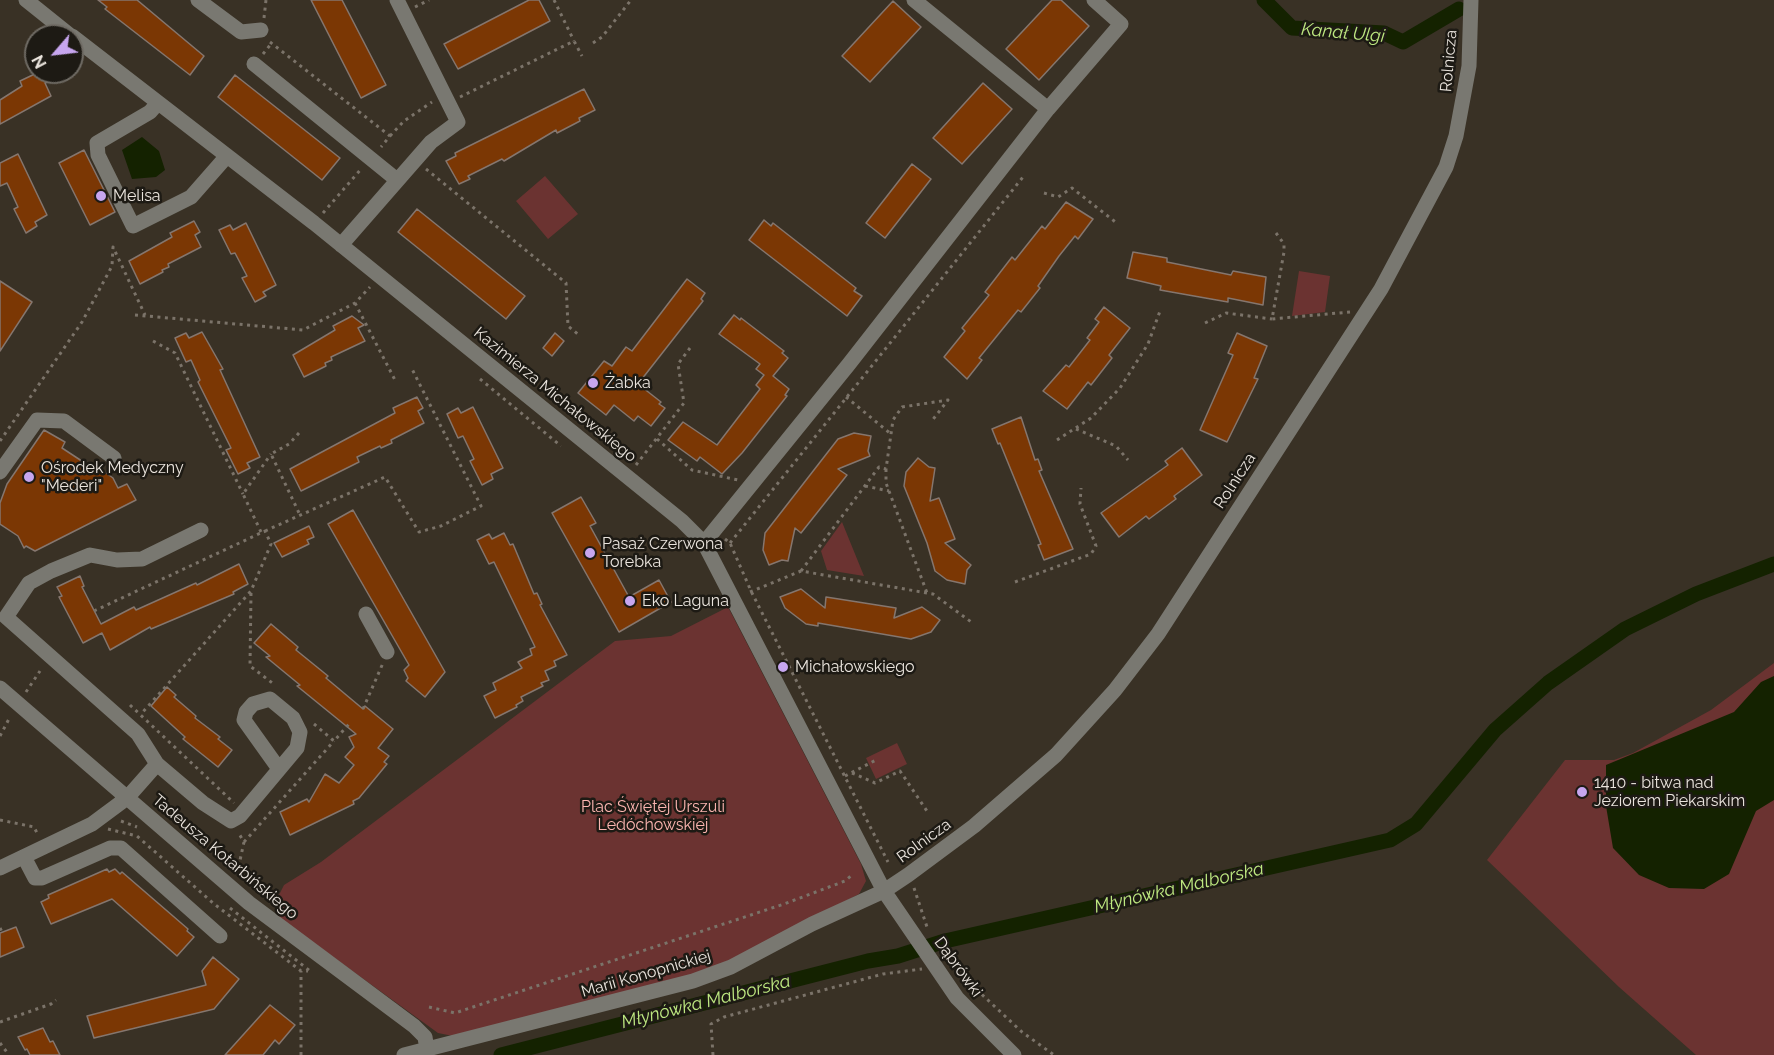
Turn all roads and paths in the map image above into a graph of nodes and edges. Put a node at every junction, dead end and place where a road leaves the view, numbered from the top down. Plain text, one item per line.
1 (26, 0) edge
2 (198, 0) edge
3 (397, 0) edge
4 (554, 0) edge
5 (631, 0) edge
6 (914, 0) edge
7 (1094, 0) edge
8 (1471, 0) edge
9 (57, 24) edge
10 (261, 30) dead end
11 (574, 41) junction
12 (593, 43) dead end
13 (84, 46) edge
14 (582, 56) dead end
15 (254, 64) dead end
16 (445, 95) junction
17 (157, 104) junction
18 (1048, 109) junction
19 (390, 136) dead end
20 (227, 156) junction
21 (415, 160) junction
22 (1023, 177) dead end
23 (397, 180) junction
24 (1044, 193) dead end
25 (1118, 224) dead end
26 (1276, 233) dead end
27 (341, 245) junction
28 (370, 287) dead end
29 (355, 303) junction
30 (1160, 311) dead end
31 (1367, 311) junction
32 (135, 315) dead end
33 (145, 315) junction
34 (1272, 319) junction
35 (1205, 323) dead end
36 (579, 335) dead end
37 (153, 341) dead end
38 (690, 348) dead end
39 (411, 367) dead end
40 (395, 380) dead end
41 (832, 385) junction
42 (846, 397) junction
43 (931, 422) dead end
44 (0, 427) edge
45 (1076, 429) junction
46 (6, 431) junction
47 (299, 433) dead end
48 (891, 434) junction
49 (657, 439) junction
50 (1058, 440) dead end
51 (0, 441) edge
52 (271, 454) junction
53 (114, 458) dead end
54 (1128, 460) dead end
55 (886, 469) junction
56 (0, 472) edge
57 (627, 477) junction
58 (753, 483) junction
59 (865, 486) junction
60 (1081, 488) dead end
61 (889, 490) junction
62 (243, 494) junction
63 (300, 515) junction
64 (201, 530) dead end
65 (715, 530) junction
66 (263, 531) junction
67 (704, 543) junction
68 (730, 543) junction
69 (801, 571) junction
70 (1015, 582) dead end
71 (251, 591) junction
72 (752, 591) junction
73 (927, 593) junction
74 (735, 598) junction
75 (94, 611) dead end
76 (366, 614) dead end
77 (974, 624) dead end
78 (387, 652) joint
79 (40, 671) dead end
80 (0, 688) edge
81 (279, 688) dead end
82 (23, 695) dead end
83 (363, 709) dead end
84 (14, 710) dead end
85 (141, 714) dead end
86 (311, 721) dead end
87 (349, 724) dead end
88 (0, 736) edge
89 (334, 741) junction
90 (878, 759) dead end
91 (157, 764) junction
92 (279, 769) dead end
93 (852, 773) junction
94 (845, 776) junction
95 (127, 798) junction
96 (929, 814) dead end
97 (0, 820) edge
98 (118, 820) dead end
99 (231, 821) junction
100 (92, 824) junction
101 (143, 830) dead end
102 (244, 843) junction
103 (44, 847) junction
104 (24, 857) junction
105 (888, 862) dead end
106 (0, 868) edge
107 (852, 875) dead end
108 (223, 891) junction
109 (884, 891) junction
110 (213, 903) junction
111 (220, 936) dead end
112 (932, 964) junction
113 (301, 971) junction
114 (958, 973) dead end
115 (56, 1000) dead end
116 (429, 1007) dead end
117 (0, 1022) edge
118 (0, 1043) edge
119 (427, 1050) junction
120 (9, 1055) edge
121 (301, 1055) edge
122 (404, 1055) edge
123 (714, 1055) edge
124 (1014, 1055) edge
125 (1054, 1055) edge

1 - 9 street, Kazimierza Michałowskiego
2 - 10 street
3 - 16 street
4 - 11 path
5 - 12 path
6 - 18 street
7 - 18 street
8 - 31 street, Rolnicza
11 - 14 path
11 - 16 path
13 - 17 street, Kazimierza Michałowskiego
15 - 23 street
16 - 19 path
16 - 21 street
17 - 20 street, Kazimierza Michałowskiego
17 - 20 street
18 - 41 street
20 - 27 street, Kazimierza Michałowskiego
21 - 23 street
21 - 36 path
22 - 42 path
23 - 27 street
24 - 25 path
26 - 34 path
27 - 57 street, Kazimierza Michałowskiego
28 - 29 path
29 - 33 path
29 - 40 path
30 - 45 path
31 - 34 path
31 - 109 street, Rolnicza
32 - 33 path
33 - 46 path
34 - 35 path
37 - 62 path
38 - 49 path
39 - 63 path
41 - 42 path
41 - 58 street
42 - 48 path
42 - 68 path
43 - 48 path
44 - 46 path
45 - 50 path
45 - 54 path
46 - 51 path
47 - 52 path
48 - 55 path
49 - 57 path
49 - 58 path
52 - 62 path
52 - 63 path
53 - 56 street
55 - 59 path
55 - 61 path
57 - 67 street, Kazimierza Michałowskiego
58 - 65 street
59 - 61 path
59 - 69 path
60 - 70 path
61 - 73 path
62 - 66 path
63 - 66 path
64 - 91 street
65 - 67 street
65 - 68 path
66 - 71 path
66 - 75 path
67 - 74 street, Kazimierza Michałowskiego
68 - 72 path
69 - 72 path
69 - 73 path
71 - 81 path
71 - 85 path
72 - 74 path
72 - 94 path
73 - 77 path
74 - 109 street, Kazimierza Michałowskiego
76 - 78 street
78 - 83 path
79 - 82 path
80 - 95 street, Tadeusza Kotarbińskiego
84 - 88 path
86 - 89 path
87 - 89 path
89 - 102 path
90 - 93 path
91 - 95 street
91 - 99 street
92 - 99 street
93 - 94 path
93 - 96 path
94 - 105 path
95 - 100 street
95 - 108 street, Tadeusza Kotarbińskiego
97 - 103 path
98 - 101 path
99 - 102 path
100 - 103 street
100 - 110 path
102 - 108 path
103 - 104 street
104 - 106 street
104 - 111 street
107 - 116 path
108 - 110 path
108 - 113 path
108 - 119 street, Tadeusza Kotarbińskiego
109 - 112 street, Dąbrówki
109 - 119 street, Marii Konopnickiej
110 - 113 path
112 - 123 path
112 - 124 street, Dąbrówki
113 - 121 path
114 - 125 path
115 - 117 path
118 - 120 path
119 - 122 street, Marii Konopnickiej

